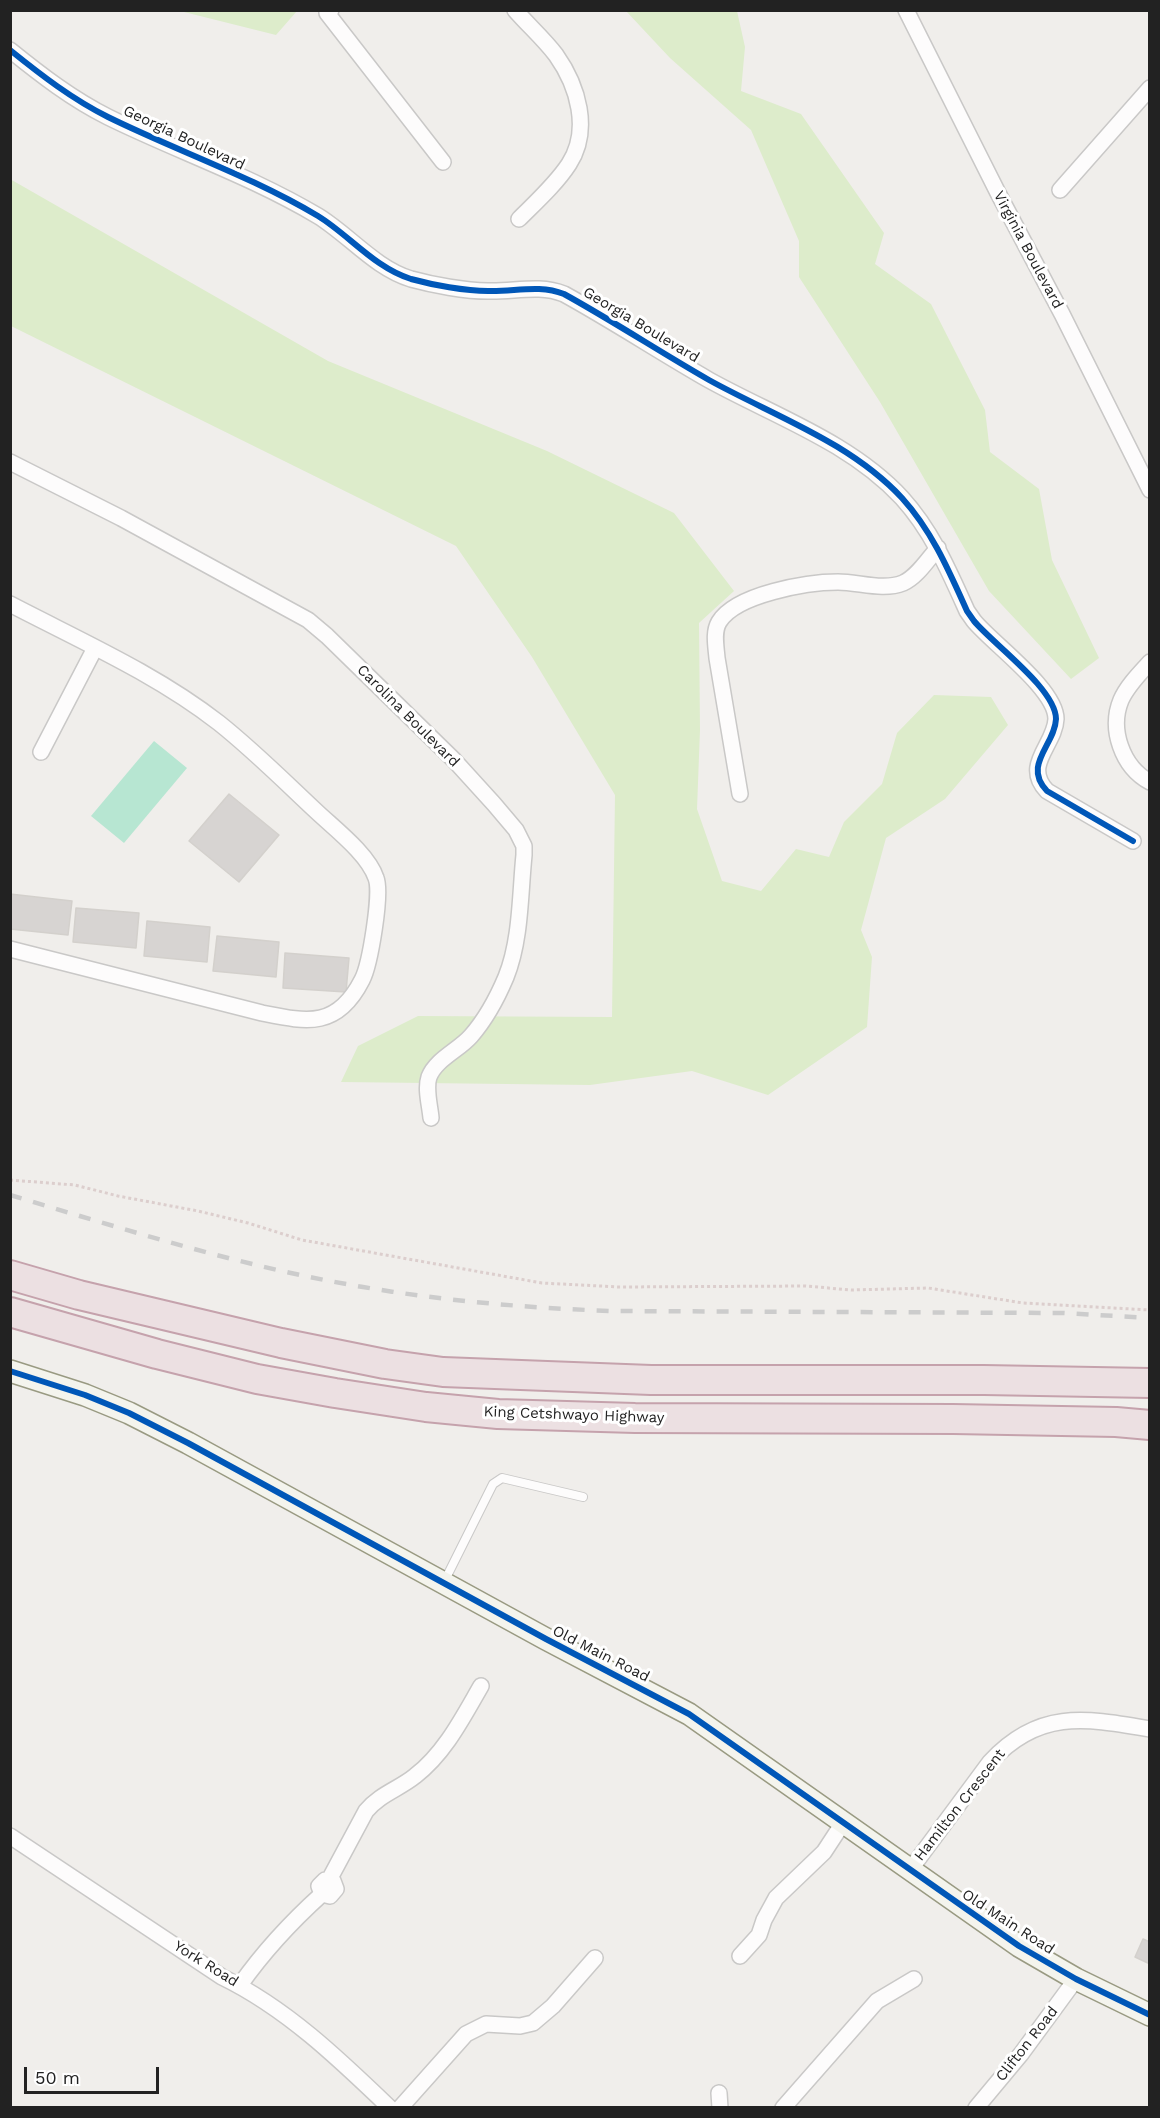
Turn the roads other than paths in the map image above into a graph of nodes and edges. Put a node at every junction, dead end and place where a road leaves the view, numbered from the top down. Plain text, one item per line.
1 (331, 10) edge
2 (515, 10) edge
3 (906, 10) edge
4 (10, 50) edge
5 (1149, 88) edge
6 (443, 162) dead end
7 (1060, 190) dead end
8 (519, 219) dead end
9 (10, 462) edge
10 (1149, 490) edge
11 (938, 548) junction
12 (10, 604) edge
13 (95, 648) junction
14 (1149, 662) edge
15 (41, 752) dead end
16 (1149, 782) edge
17 (740, 794) dead end
18 (1133, 841) dead end
19 (10, 949) edge
20 (431, 1118) dead end
21 (10, 1261) edge
22 (10, 1275) edge
23 (150, 1311) junction
24 (10, 1312) edge
25 (10, 1330) edge
26 (157, 1354) junction
27 (10, 1371) edge
28 (1149, 1383) edge
29 (1149, 1425) edge
30 (583, 1497) dead end
31 (443, 1583) junction
32 (481, 1686) dead end
33 (1149, 1729) edge
34 (843, 1823) junction
35 (10, 1836) edge
36 (910, 1870) junction
37 (740, 1956) dead end
38 (595, 1958) dead end
39 (914, 1978) dead end
40 (1076, 1979) junction
41 (240, 1985) junction
42 (1149, 2015) edge
43 (390, 2108) edge
44 (400, 2108) edge
45 (783, 2108) edge
46 (976, 2108) edge

1 - 6 street
2 - 8 street
3 - 10 street, Virginia Boulevard
4 - 11 street, Georgia Boulevard
5 - 7 street
9 - 20 street, Carolina Boulevard
11 - 17 street
11 - 18 street, Georgia Boulevard
12 - 13 street
13 - 15 street
13 - 19 street
14 - 16 street
21 - 23 highway
22 - 23 highway
23 - 28 highway
24 - 26 highway, King Cetshwayo Highway
25 - 26 highway
26 - 29 highway, King Cetshwayo Highway
27 - 31 street, Old Main Road
30 - 31 lane
31 - 34 street, Old Main Road
32 - 41 street
33 - 36 street, Hamilton Crescent
34 - 36 street, Old Main Road
34 - 37 street
35 - 41 street, York Road
36 - 40 street, Old Main Road
38 - 44 street
39 - 45 street
40 - 42 street, Old Main Road
40 - 46 street, Clifton Road
41 - 43 street, York Road

